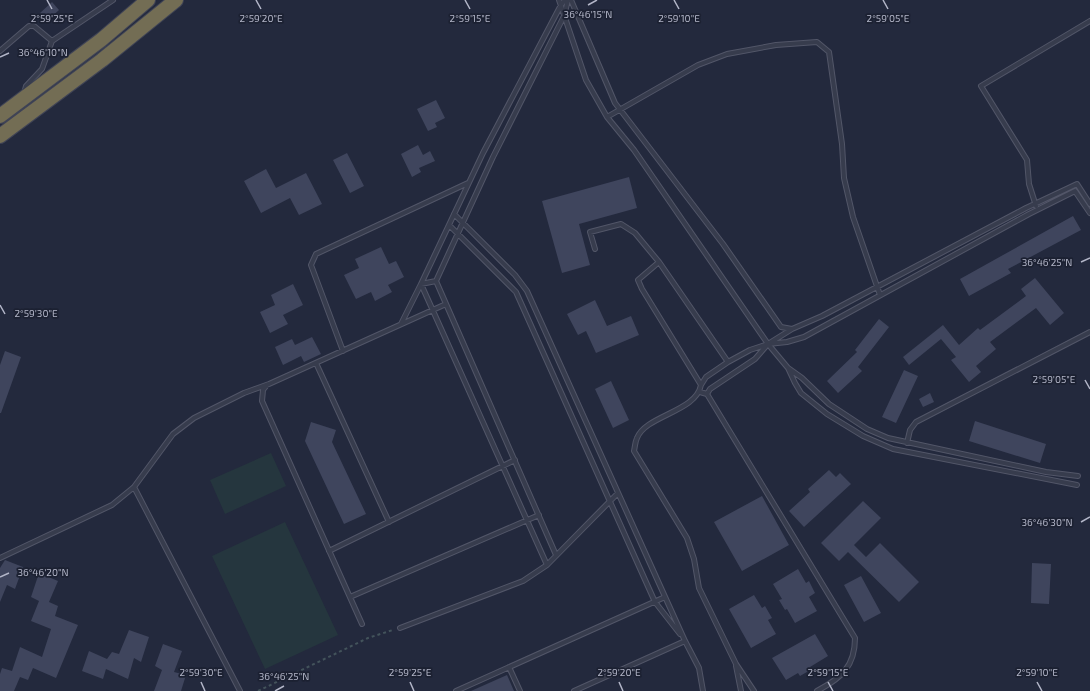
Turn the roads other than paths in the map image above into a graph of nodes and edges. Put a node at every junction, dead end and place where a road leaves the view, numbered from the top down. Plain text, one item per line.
1 (113, 0) edge
2 (148, 0) edge
3 (176, 0) edge
4 (559, 0) edge
5 (566, 0) edge
6 (571, 0) edge
7 (561, 5) junction
8 (564, 16) junction
9 (1090, 21) edge
10 (52, 41) junction
11 (0, 51) edge
12 (21, 100) junction
13 (620, 110) junction
14 (0, 116) edge
15 (607, 117) junction
16 (0, 136) edge
17 (469, 183) junction
18 (1035, 204) junction
19 (1090, 204) edge
20 (1038, 210) junction
21 (1090, 213) edge
22 (454, 214) junction
23 (463, 223) junction
24 (449, 225) junction
25 (458, 234) junction
26 (595, 249) dead end
27 (659, 262) junction
28 (436, 281) junction
29 (421, 284) junction
30 (877, 287) junction
31 (880, 295) junction
32 (446, 304) junction
33 (433, 310) junction
34 (401, 324) junction
35 (792, 329) junction
36 (1090, 332) edge
37 (768, 344) junction
38 (343, 351) junction
39 (728, 362) junction
40 (316, 363) junction
41 (788, 368) junction
42 (269, 384) junction
43 (701, 385) junction
44 (700, 392) junction
45 (707, 394) junction
46 (907, 443) junction
47 (515, 460) junction
48 (503, 466) junction
49 (1078, 476) dead end
50 (1077, 485) dead end
51 (134, 487) junction
52 (618, 493) junction
53 (610, 501) junction
54 (538, 515) junction
55 (527, 520) junction
56 (389, 522) junction
57 (329, 551) junction
58 (556, 556) junction
59 (0, 558) edge
60 (547, 565) junction
61 (350, 597) junction
62 (665, 597) junction
63 (655, 602) junction
64 (362, 624) dead end
65 (400, 628) road end
66 (685, 641) junction
67 (736, 664) junction
68 (509, 667) junction
69 (240, 691) edge
70 (456, 691) edge
71 (520, 691) edge
72 (574, 691) edge
73 (703, 691) edge
74 (741, 691) edge
75 (754, 691) edge
76 (817, 691) edge

1 - 10 lane
2 - 12 highway
3 - 16 highway
4 - 7 lane
5 - 7 lane
5 - 8 lane
6 - 13 lane
7 - 8 lane
7 - 17 lane
8 - 15 lane
8 - 23 lane
9 - 18 lane
10 - 11 lane
10 - 12 lane
12 - 14 highway
13 - 15 lane
13 - 30 lane
13 - 35 lane
15 - 37 lane
17 - 22 lane
17 - 38 lane
18 - 19 lane
18 - 20 lane
18 - 30 lane
20 - 21 lane
20 - 31 lane
22 - 23 lane
22 - 24 lane
23 - 25 lane
23 - 52 lane
24 - 25 lane
24 - 29 lane
25 - 28 lane
25 - 53 lane
26 - 27 lane
27 - 39 lane
27 - 43 lane
28 - 29 lane
28 - 32 lane
29 - 33 lane
29 - 34 lane
30 - 31 lane
30 - 35 lane
31 - 37 lane
32 - 33 lane
32 - 47 lane
33 - 34 lane
33 - 48 lane
34 - 38 lane
35 - 37 lane
36 - 46 lane
37 - 39 lane
37 - 41 lane
37 - 45 lane
38 - 40 lane
39 - 43 lane
40 - 42 lane
40 - 56 lane
41 - 46 lane
41 - 50 lane
42 - 51 lane
42 - 57 lane
43 - 44 lane
44 - 45 lane
44 - 67 lane
45 - 76 lane
46 - 49 lane
47 - 48 lane
47 - 54 lane
48 - 55 lane
48 - 56 lane
51 - 59 lane
51 - 69 lane
52 - 53 lane
52 - 62 lane
53 - 58 lane
53 - 63 lane
54 - 55 lane
54 - 58 lane
55 - 60 lane
55 - 61 lane
56 - 57 lane
57 - 61 lane
58 - 60 lane
60 - 65 lane
61 - 64 lane
62 - 63 lane
62 - 66 lane
63 - 66 lane
63 - 68 lane
66 - 72 lane
66 - 73 lane
67 - 74 lane
67 - 75 lane
68 - 70 lane
68 - 71 lane

